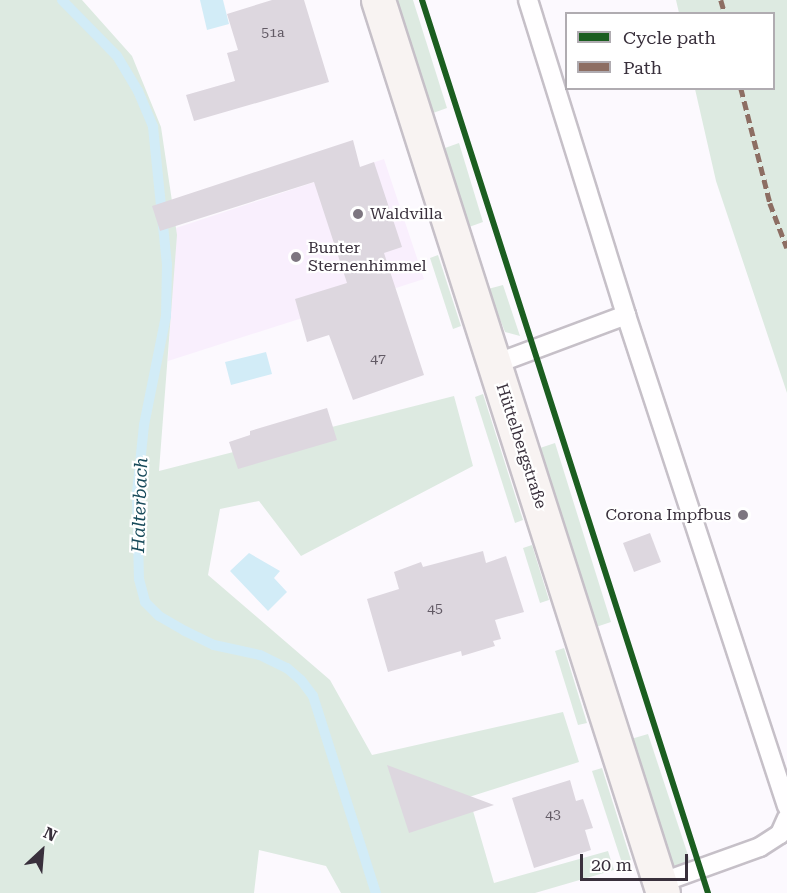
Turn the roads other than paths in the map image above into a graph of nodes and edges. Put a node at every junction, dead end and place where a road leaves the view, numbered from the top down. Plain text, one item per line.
1 (378, 0) edge
2 (528, 0) edge
3 (626, 315) junction
4 (495, 364) junction
5 (787, 806) edge
6 (787, 818) edge
7 (661, 888) edge

1 - 4 main road, Hüttelbergstraße
2 - 3 lane
3 - 4 lane
3 - 5 lane
4 - 7 main road, Hüttelbergstraße
6 - 7 lane

